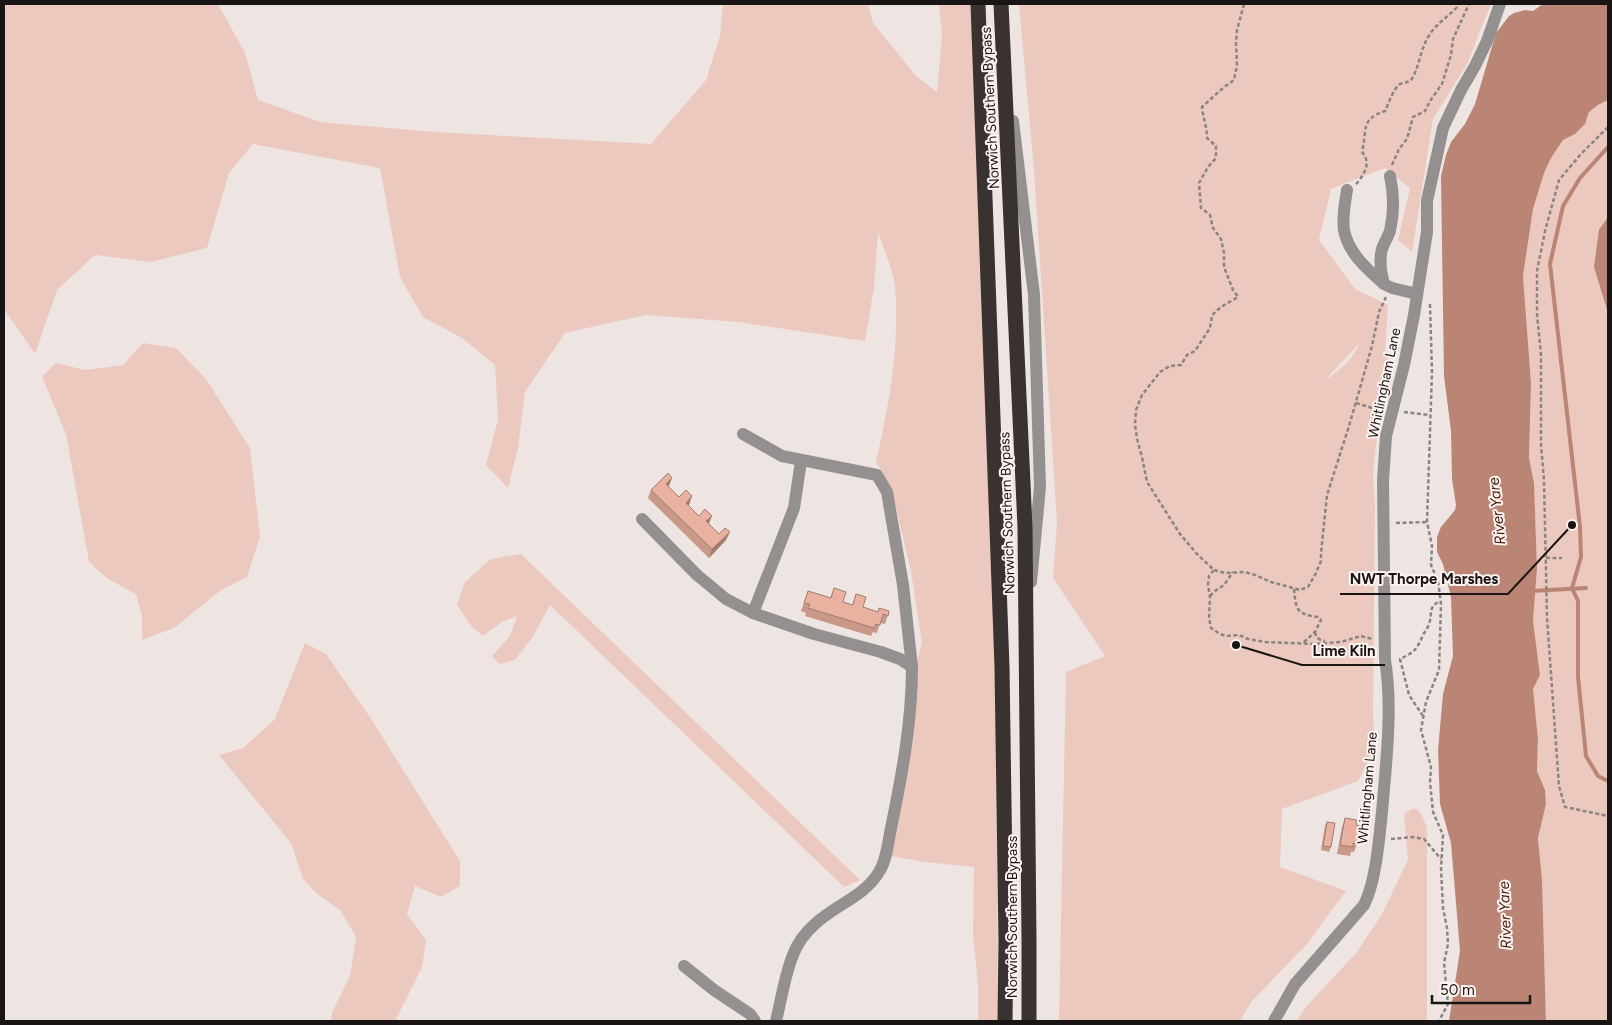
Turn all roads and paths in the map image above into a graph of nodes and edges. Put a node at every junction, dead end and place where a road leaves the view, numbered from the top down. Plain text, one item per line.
1 (978, 4) edge
2 (1001, 4) edge
3 (1244, 4) edge
4 (1456, 4) edge
5 (1469, 4) edge
6 (1500, 4) edge
7 (1608, 127) edge
8 (1390, 176) joint
9 (1347, 190) joint
10 (1388, 286) junction
11 (1417, 294) junction
12 (1430, 303) dead end
13 (743, 434) dead end
14 (801, 461) junction
15 (642, 520) dead end
16 (1427, 522) junction
17 (1385, 523) junction
18 (1546, 558) junction
19 (1562, 558) dead end
20 (1214, 570) junction
21 (1233, 572) junction
22 (1294, 589) junction
23 (1210, 596) junction
24 (1440, 600) junction
25 (753, 613) junction
26 (1315, 632) junction
27 (1385, 640) junction
28 (1327, 642) junction
29 (1303, 643) junction
30 (912, 666) junction
31 (1424, 716) junction
32 (1608, 816) edge
33 (1379, 841) junction
34 (1442, 861) junction
35 (684, 966) dead end
36 (755, 1021) edge
37 (776, 1021) edge
38 (1005, 1021) edge
39 (1029, 1021) edge
40 (1274, 1021) edge
41 (1439, 1021) edge

1 - 38 highway, Norwich Southern Bypass
2 - 39 highway, Norwich Southern Bypass
3 - 20 path
4 - 9 path
5 - 8 path
6 - 11 street, Whitlingham Lane
7 - 18 path
8 - 10 street
9 - 10 street
10 - 11 street
10 - 22 path
11 - 17 street, Whitlingham Lane
12 - 16 path
13 - 14 street
14 - 25 street
14 - 30 street
15 - 25 street
16 - 17 path
16 - 24 path
17 - 27 street, Whitlingham Lane
18 - 19 path
18 - 32 path
20 - 21 path
20 - 23 path
21 - 22 path
21 - 23 path
22 - 26 path
23 - 29 path
24 - 31 path
24 - 31 path
25 - 30 street
26 - 28 path
26 - 29 path
27 - 28 path
27 - 33 street, Whitlingham Lane
28 - 29 path
30 - 37 street
31 - 34 path
33 - 34 path
33 - 40 street, Whitlingham Lane
34 - 41 path
35 - 36 street

